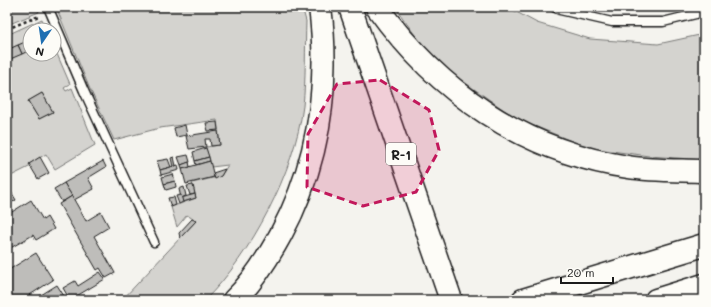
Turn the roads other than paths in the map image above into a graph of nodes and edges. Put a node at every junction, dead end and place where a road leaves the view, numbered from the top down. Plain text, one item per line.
1 (320, 7) edge
2 (339, 7) edge
3 (350, 7) edge
4 (377, 7) edge
5 (554, 7) edge
6 (49, 9) edge
7 (704, 12) edge
8 (704, 171) edge
9 (154, 242) dead end
10 (704, 245) edge
11 (704, 285) edge
12 (704, 297) edge
13 (234, 300) edge
14 (440, 300) edge
15 (451, 300) edge
16 (523, 300) edge
17 (656, 300) edge
18 (694, 300) edge

1 - 13 highway
2 - 14 highway
3 - 15 highway, R-1
4 - 8 highway
5 - 7 lane
6 - 9 lane
10 - 16 highway
11 - 17 highway
12 - 18 highway

